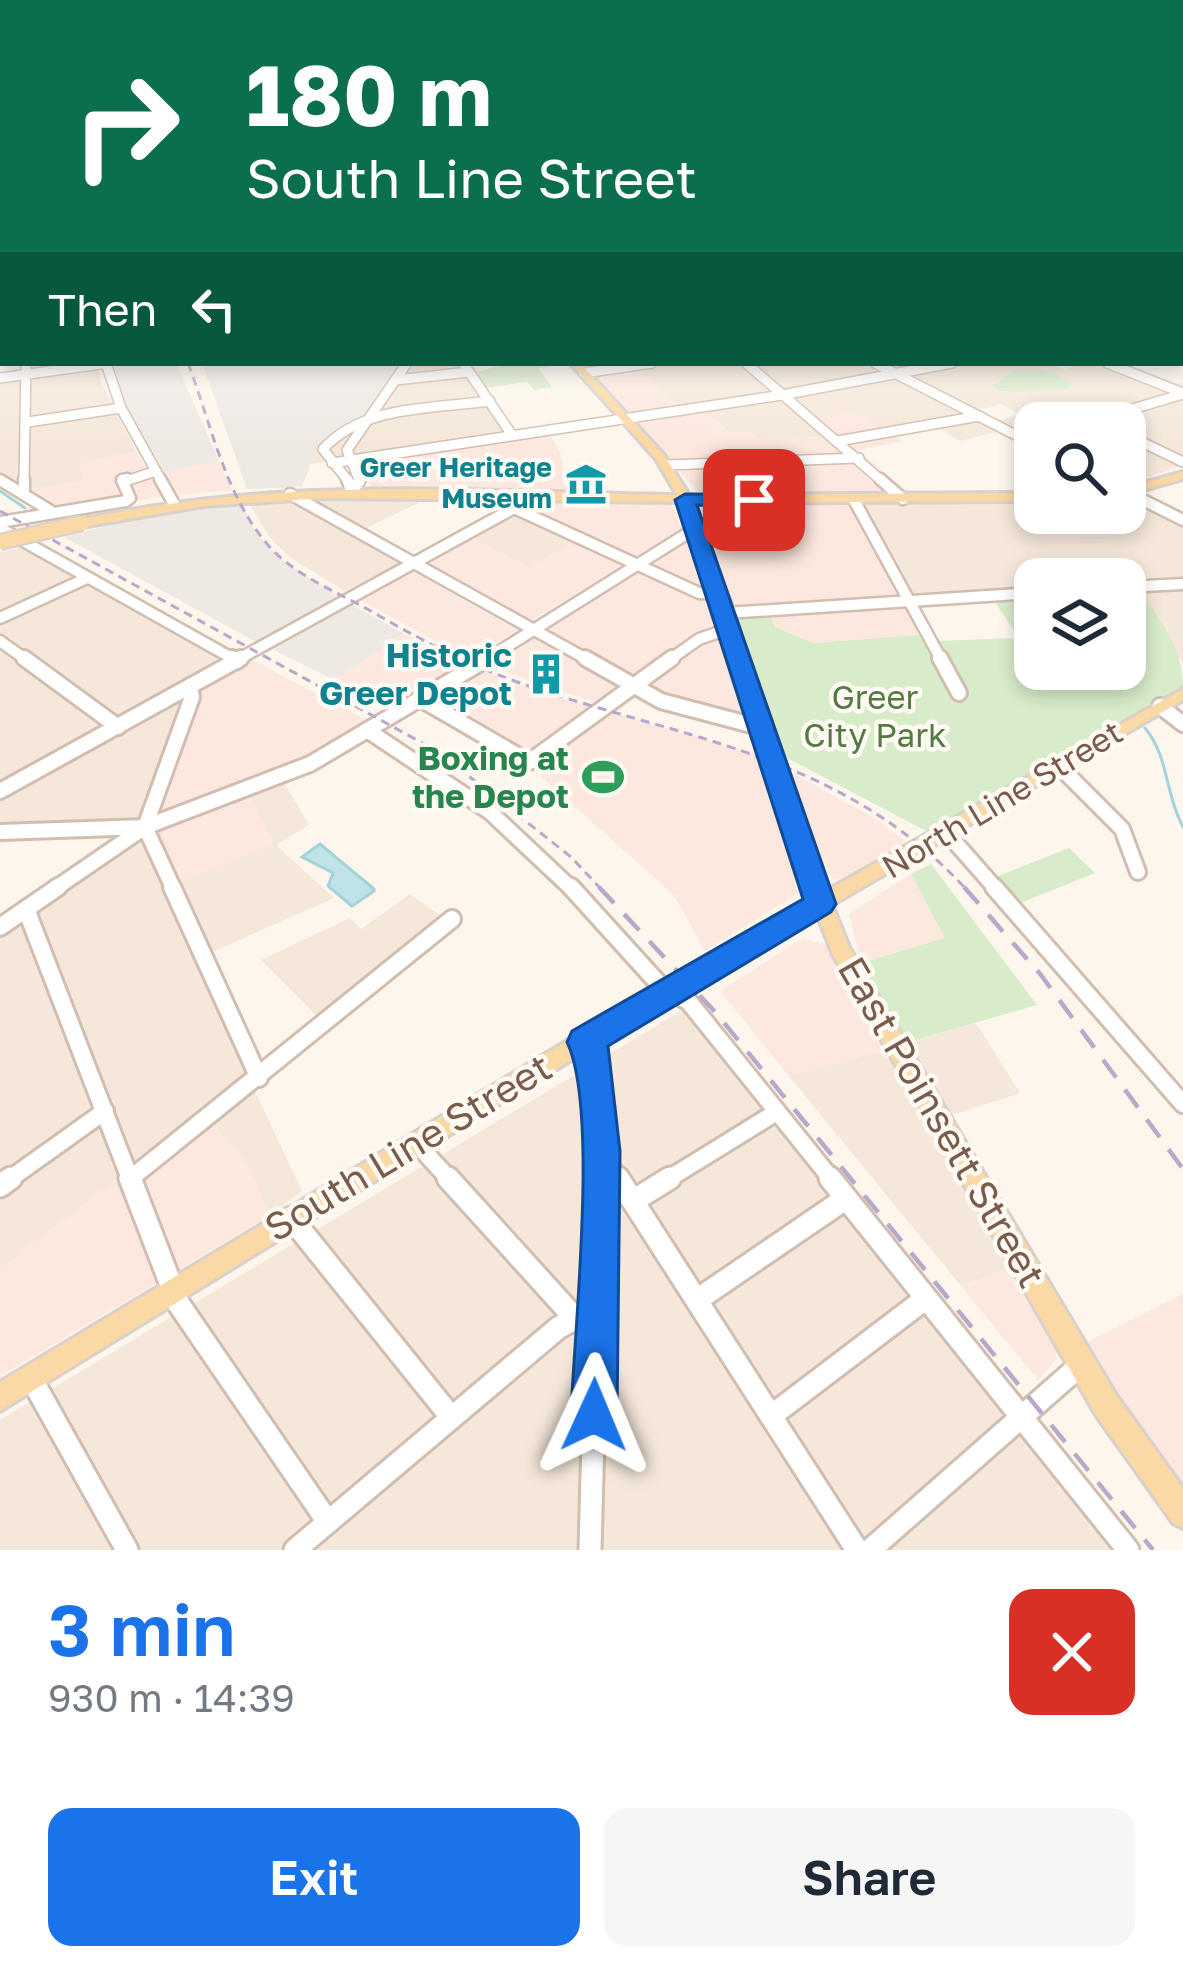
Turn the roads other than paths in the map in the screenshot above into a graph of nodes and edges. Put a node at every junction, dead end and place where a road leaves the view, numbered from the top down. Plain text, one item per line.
1 (66, 366) edge
2 (107, 366) edge
3 (404, 366) edge
4 (749, 366) edge
5 (880, 366) edge
6 (940, 366) edge
7 (1114, 366) edge
8 (466, 367) edge
9 (579, 368) edge
10 (26, 369) edge
11 (900, 376) junction
12 (0, 378) edge
13 (396, 380) junction
14 (1183, 394) edge
15 (782, 395) junction
16 (490, 401) junction
17 (1146, 406) edge
18 (121, 408) junction
19 (979, 416) junction
20 (624, 417) junction
21 (366, 420) junction
22 (28, 422) junction
23 (1014, 433) edge
24 (512, 435) junction
25 (838, 441) junction
26 (1146, 444) edge
27 (859, 458) junction
28 (348, 460) junction
29 (1183, 462) edge
30 (332, 463) junction
31 (666, 466) junction
32 (156, 471) junction
33 (1183, 475) edge
34 (0, 481) edge
35 (350, 486) junction
36 (1146, 486) edge
37 (24, 493) junction
38 (290, 494) junction
39 (1014, 497) edge
40 (685, 500) junction
41 (854, 500) junction
42 (903, 500) junction
43 (512, 502) junction
44 (1146, 502) edge
45 (174, 504) junction
46 (54, 513) junction
47 (1183, 520) edge
48 (0, 525) edge
49 (694, 532) junction
50 (0, 542) edge
51 (412, 564) junction
52 (637, 565) junction
53 (88, 578) junction
54 (1183, 584) edge
55 (1146, 586) edge
56 (720, 594) junction
57 (1014, 594) edge
58 (909, 601) junction
59 (0, 618) edge
60 (728, 620) junction
61 (532, 630) junction
62 (0, 641) edge
63 (237, 661) junction
64 (190, 686) junction
65 (636, 688) junction
66 (959, 693) dead end
67 (1183, 694) edge
68 (424, 701) junction
69 (1160, 706) junction
70 (1183, 724) edge
71 (118, 727) junction
72 (759, 727) junction
73 (370, 732) junction
74 (1057, 764) junction
75 (0, 791) edge
76 (145, 827) junction
77 (0, 832) edge
78 (946, 832) junction
79 (1138, 872) dead end
80 (820, 904) junction
81 (26, 910) junction
82 (452, 920) dead end
83 (0, 927) edge
84 (667, 991) junction
85 (584, 1042) junction
86 (259, 1078) junction
87 (1183, 1105) edge
88 (105, 1112) junction
89 (775, 1113) junction
90 (417, 1144) junction
91 (601, 1151) junction
92 (130, 1179) junction
93 (0, 1186) edge
94 (845, 1199) junction
95 (632, 1201) junction
96 (291, 1218) junction
97 (172, 1289) junction
98 (925, 1299) junction
99 (697, 1300) junction
100 (596, 1307) junction
101 (573, 1316) junction
102 (1083, 1363) junction
103 (31, 1378) junction
104 (0, 1397) edge
105 (771, 1416) junction
106 (1020, 1416) junction
107 (452, 1417) junction
108 (1183, 1514) edge
109 (328, 1522) junction
110 (127, 1550) edge
111 (295, 1550) edge
112 (590, 1550) edge
113 (857, 1550) edge
114 (870, 1550) edge
115 (1128, 1550) edge

1 - 10 street
2 - 18 street
3 - 13 street
4 - 15 street
5 - 11 street
6 - 11 street
7 - 14 street
8 - 13 street
8 - 16 street
9 - 20 main road, East Poinsett Street
10 - 12 street
10 - 22 street
11 - 15 street
11 - 19 street
13 - 21 street
14 - 17 street
15 - 20 street
15 - 25 street
16 - 21 street
16 - 24 street
18 - 22 street
18 - 32 street
19 - 23 street
19 - 25 street
20 - 24 street
20 - 31 main road, East Poinsett Street
21 - 28 street
21 - 30 street
22 - 37 street
24 - 28 street
25 - 27 street
26 - 29 street
27 - 31 street
27 - 42 street
28 - 30 street
28 - 35 street
30 - 35 street
31 - 40 main road, East Poinsett Street
32 - 45 street
32 - 46 street
33 - 36 main road
34 - 37 street
35 - 38 main road
35 - 43 main road
37 - 46 street
38 - 45 main road
38 - 51 street
39 - 42 main road
40 - 41 main road
40 - 43 main road
40 - 49 main road, East Poinsett Street
41 - 42 main road
41 - 58 street
43 - 51 street
43 - 52 street
44 - 47 street
45 - 50 main road, bridge
46 - 48 street
48 - 53 street
49 - 52 street
49 - 56 main road, East Poinsett Street
51 - 61 street
51 - 63 street
52 - 56 street
52 - 61 street
53 - 59 street
53 - 63 street
54 - 55 street
56 - 60 main road, East Poinsett Street
57 - 58 street
58 - 60 street
58 - 66 street
60 - 65 street
60 - 72 main road, East Poinsett Street
61 - 65 street
61 - 68 street
62 - 71 street
63 - 64 street
64 - 71 street
64 - 76 street
65 - 68 street
65 - 72 street
67 - 69 main road, North Line Street
68 - 73 street
69 - 70 street
69 - 74 main road, North Line Street
71 - 75 street
72 - 80 main road, East Poinsett Street
73 - 76 street
73 - 84 street
74 - 78 main road, North Line Street
74 - 79 street
76 - 77 street
76 - 81 street
76 - 86 street
78 - 80 main road, North Line Street
78 - 87 street
80 - 84 main road, South Line Street
80 - 102 main road, East Poinsett Street
81 - 83 street
81 - 88 street
82 - 86 street
84 - 85 main road, South Line Street
84 - 89 street
85 - 90 main road, South Line Street
85 - 91 street
86 - 92 street
88 - 92 street
88 - 93 street
89 - 94 street
89 - 95 street
90 - 96 main road, South Line Street
90 - 101 street
91 - 95 street
91 - 100 street
92 - 97 street
94 - 98 street
94 - 99 street
95 - 99 street
96 - 97 main road, South Line Street
96 - 107 street
97 - 103 main road, South Line Street
97 - 109 street
98 - 105 street
98 - 106 street
99 - 105 street
100 - 101 street
100 - 112 street
101 - 107 street
102 - 106 street
102 - 108 main road, East Poinsett Street
103 - 104 main road, South Line Street
103 - 110 street
105 - 113 street
106 - 114 street
106 - 115 street
107 - 109 street
109 - 111 street

